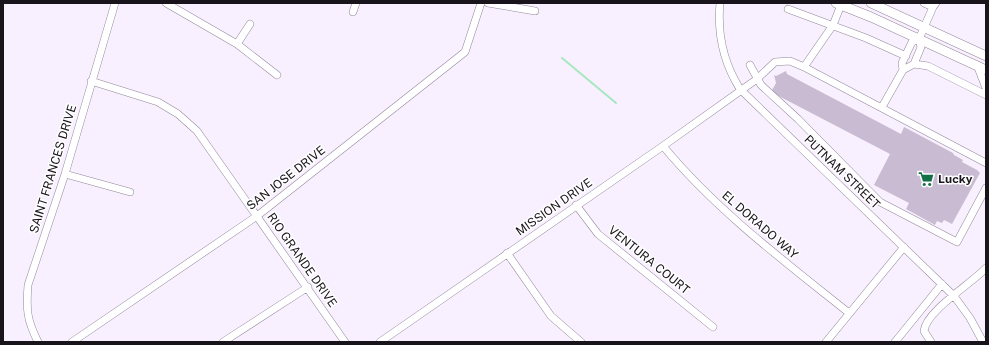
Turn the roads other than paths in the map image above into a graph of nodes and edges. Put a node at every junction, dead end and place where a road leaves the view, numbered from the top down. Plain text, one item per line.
1 (115, 3) edge
2 (166, 3) edge
3 (356, 3) edge
4 (481, 3) edge
5 (488, 3) edge
6 (720, 3) edge
7 (871, 3) edge
8 (924, 3) edge
9 (838, 4) edge
10 (934, 5) edge
11 (788, 9) dead end
12 (535, 11) dead end
13 (353, 12) dead end
14 (250, 24) dead end
15 (833, 25) junction
16 (924, 27) junction
17 (919, 39) junction
18 (237, 44) junction
19 (906, 56) junction
20 (986, 56) edge
21 (914, 64) junction
22 (750, 65) dead end
23 (978, 65) junction
24 (804, 67) junction
25 (903, 70) junction
26 (986, 70) edge
27 (277, 75) dead end
28 (757, 79) junction
29 (91, 81) junction
30 (986, 88) edge
31 (740, 89) junction
32 (986, 95) edge
33 (882, 107) junction
34 (663, 146) junction
35 (986, 163) edge
36 (65, 174) junction
37 (986, 188) edge
38 (130, 192) dead end
39 (576, 205) junction
40 (257, 216) junction
41 (904, 247) junction
42 (507, 253) junction
43 (986, 268) edge
44 (942, 284) junction
45 (308, 287) junction
46 (954, 296) junction
47 (849, 313) junction
48 (714, 327) dead end
49 (981, 341) edge
50 (38, 342) edge
51 (72, 342) edge
52 (223, 342) edge
53 (346, 342) edge
54 (380, 342) edge
55 (580, 342) edge
56 (826, 342) edge
57 (895, 342) edge
58 (932, 342) edge

1 - 29 street, SAINT FRANCES DRIVE
2 - 18 street
3 - 13 street
4 - 40 street, SAN JOSE DRIVE
5 - 12 street
6 - 31 street, PUTNAM STREET
7 - 16 main road
8 - 10 street
9 - 15 street
9 - 17 main road
10 - 16 street
11 - 15 street
14 - 18 street
15 - 19 street
15 - 24 street
16 - 17 street
16 - 20 main road
17 - 19 street
17 - 21 street
17 - 23 main road
18 - 27 street
19 - 25 street
21 - 25 street
21 - 32 street
22 - 28 street
23 - 26 main road
23 - 30 street
24 - 28 street, MISSION DRIVE
24 - 33 street
25 - 33 street
28 - 31 street, MISSION DRIVE
28 - 37 street
29 - 36 street, SAINT FRANCES DRIVE
29 - 40 street, RIO GRANDE DRIVE
31 - 34 street, MISSION DRIVE
31 - 41 street, PUTNAM STREET
33 - 35 street
34 - 39 street, MISSION DRIVE
34 - 47 street, EL DORADO WAY
36 - 38 street
36 - 50 street, SAINT FRANCES DRIVE
39 - 42 street, MISSION DRIVE
39 - 48 street, VENTURA COURT
40 - 45 street, RIO GRANDE DRIVE
40 - 51 street, SAN JOSE DRIVE
41 - 44 street, PUTNAM STREET
41 - 47 street
42 - 54 street, MISSION DRIVE
42 - 55 street
43 - 46 street
44 - 46 street, PUTNAM STREET
44 - 57 street
45 - 52 street
45 - 53 street, RIO GRANDE DRIVE
46 - 49 street, PUTNAM STREET
46 - 58 street
47 - 56 street

